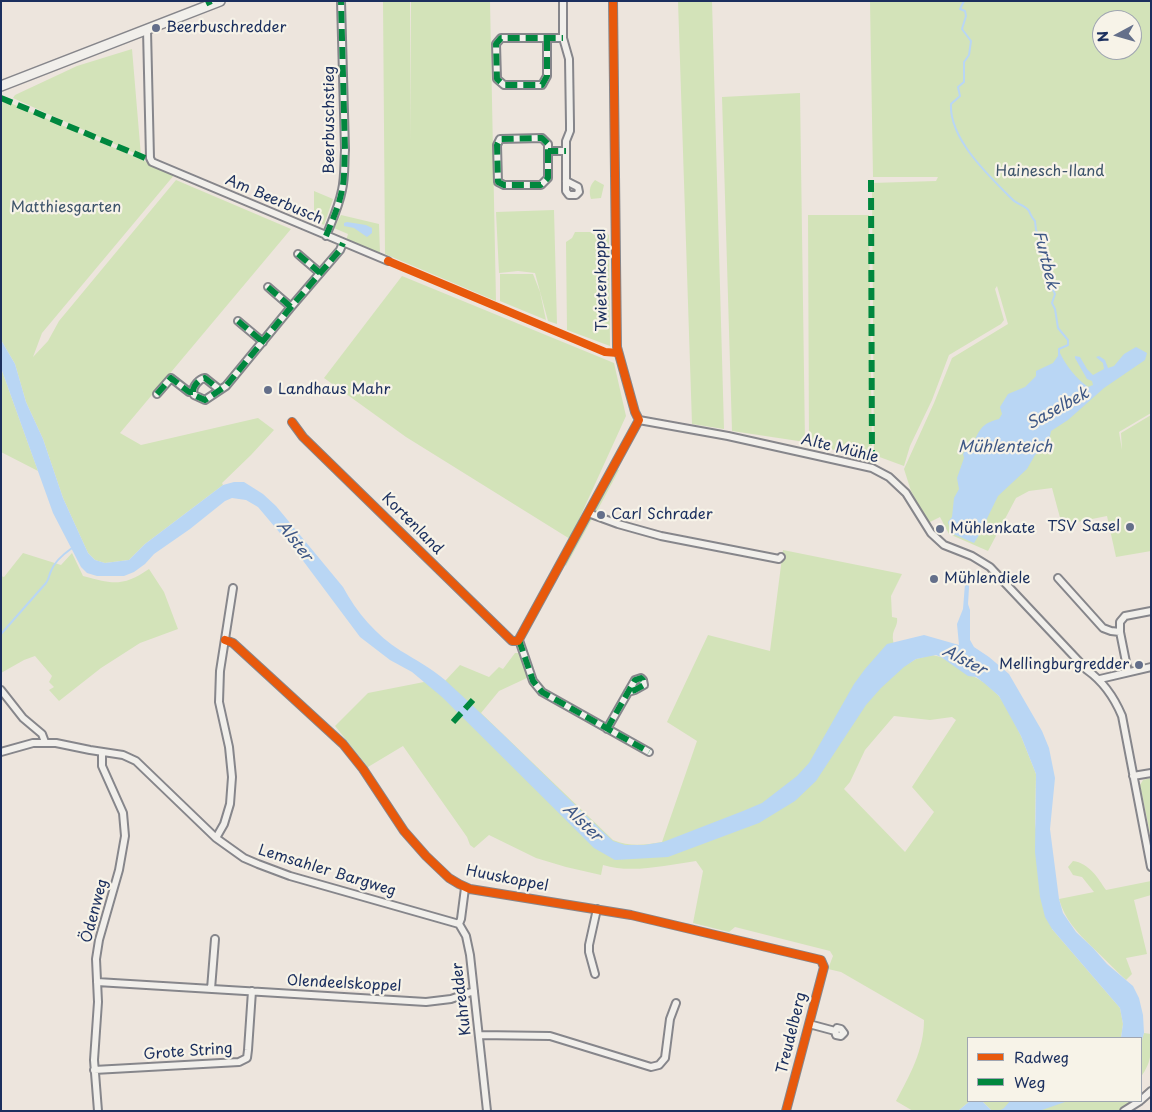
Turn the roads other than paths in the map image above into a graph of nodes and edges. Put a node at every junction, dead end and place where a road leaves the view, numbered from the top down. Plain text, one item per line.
1 (220, 1) edge
2 (341, 1) edge
3 (563, 1) edge
4 (613, 1) edge
5 (209, 3) edge
6 (147, 30) junction
7 (563, 38) junction
8 (547, 39) junction
9 (1, 86) edge
10 (548, 151) junction
11 (566, 151) junction
12 (566, 181) dead end
13 (326, 236) junction
14 (343, 243) junction
15 (298, 254) dead end
16 (388, 261) dead end
17 (320, 272) junction
18 (268, 287) dead end
19 (291, 306) junction
20 (238, 321) dead end
21 (263, 342) junction
22 (220, 390) junction
23 (193, 392) junction
24 (157, 394) dead end
25 (639, 420) junction
26 (292, 422) dead end
27 (588, 513) junction
28 (781, 557) dead end
29 (1058, 578) dead end
30 (233, 588) dead end
31 (1151, 611) edge
32 (1120, 632) junction
33 (225, 640) junction
34 (518, 641) junction
35 (1151, 667) edge
36 (1128, 672) junction
37 (1100, 679) junction
38 (1, 690) edge
39 (628, 692) dead end
40 (607, 730) junction
41 (44, 742) junction
42 (1, 752) edge
43 (102, 752) junction
44 (649, 752) dead end
45 (1151, 773) edge
46 (1133, 776) junction
47 (216, 838) junction
48 (1151, 867) edge
49 (465, 888) junction
50 (597, 909) junction
51 (459, 924) junction
52 (215, 939) dead end
53 (823, 962) joint
54 (595, 974) dead end
55 (98, 982) junction
56 (211, 989) junction
57 (474, 991) junction
58 (252, 992) junction
59 (676, 1003) dead end
60 (809, 1024) junction
61 (835, 1031) dead end
62 (479, 1034) junction
63 (94, 1070) junction
64 (1151, 1091) edge
65 (1142, 1100) edge
66 (1139, 1102) edge
67 (98, 1111) edge
68 (487, 1111) edge
69 (786, 1111) edge
70 (1124, 1111) edge

1 - 5 street
2 - 13 street, Beerbuschstieg
3 - 7 street
4 - 25 street, Twietenkoppel
5 - 6 street
6 - 9 street
6 - 13 street, Am Beerbusch
7 - 8 street
7 - 11 street
8 - 8 street
10 - 10 street
10 - 11 street
11 - 12 street
13 - 14 street, Am Beerbusch
14 - 16 street, Am Beerbusch
14 - 17 street
15 - 17 street
17 - 19 street
18 - 19 street
19 - 21 street
20 - 21 street
21 - 22 street
22 - 23 street
22 - 23 street
23 - 24 street
25 - 27 street
25 - 37 street, Alte Mühle
26 - 34 street, Kortenland
27 - 28 street
27 - 34 street
29 - 32 street
30 - 33 street
31 - 32 street
32 - 36 street
33 - 47 street
33 - 49 street, Huuskoppel
34 - 40 street
35 - 36 street
36 - 37 street
37 - 46 street
38 - 41 street
39 - 40 street
40 - 44 street
41 - 42 street, Lemsahler Bargweg
41 - 43 street, Lemsahler Bargweg
43 - 47 street, Lemsahler Bargweg
43 - 55 street, Ödenweg
45 - 46 street
46 - 48 street
47 - 51 street, Lemsahler Bargweg
49 - 50 street, Huuskoppel
49 - 51 street
50 - 53 street, Huuskoppel
50 - 54 street
51 - 57 street, Kuhredder
52 - 56 street
53 - 60 street, Treudelberg
55 - 56 street, Olendeelskoppel
55 - 63 street, Ödenweg
56 - 58 street, Olendeelskoppel
57 - 58 street, Olendeelskoppel
57 - 62 street, Kuhredder
58 - 63 street, Grote String
59 - 62 street
60 - 61 street, Treudelberg
60 - 69 street, Treudelberg
62 - 68 street, Kuhredder
63 - 67 street, Ödenweg
64 - 65 street
66 - 70 street

